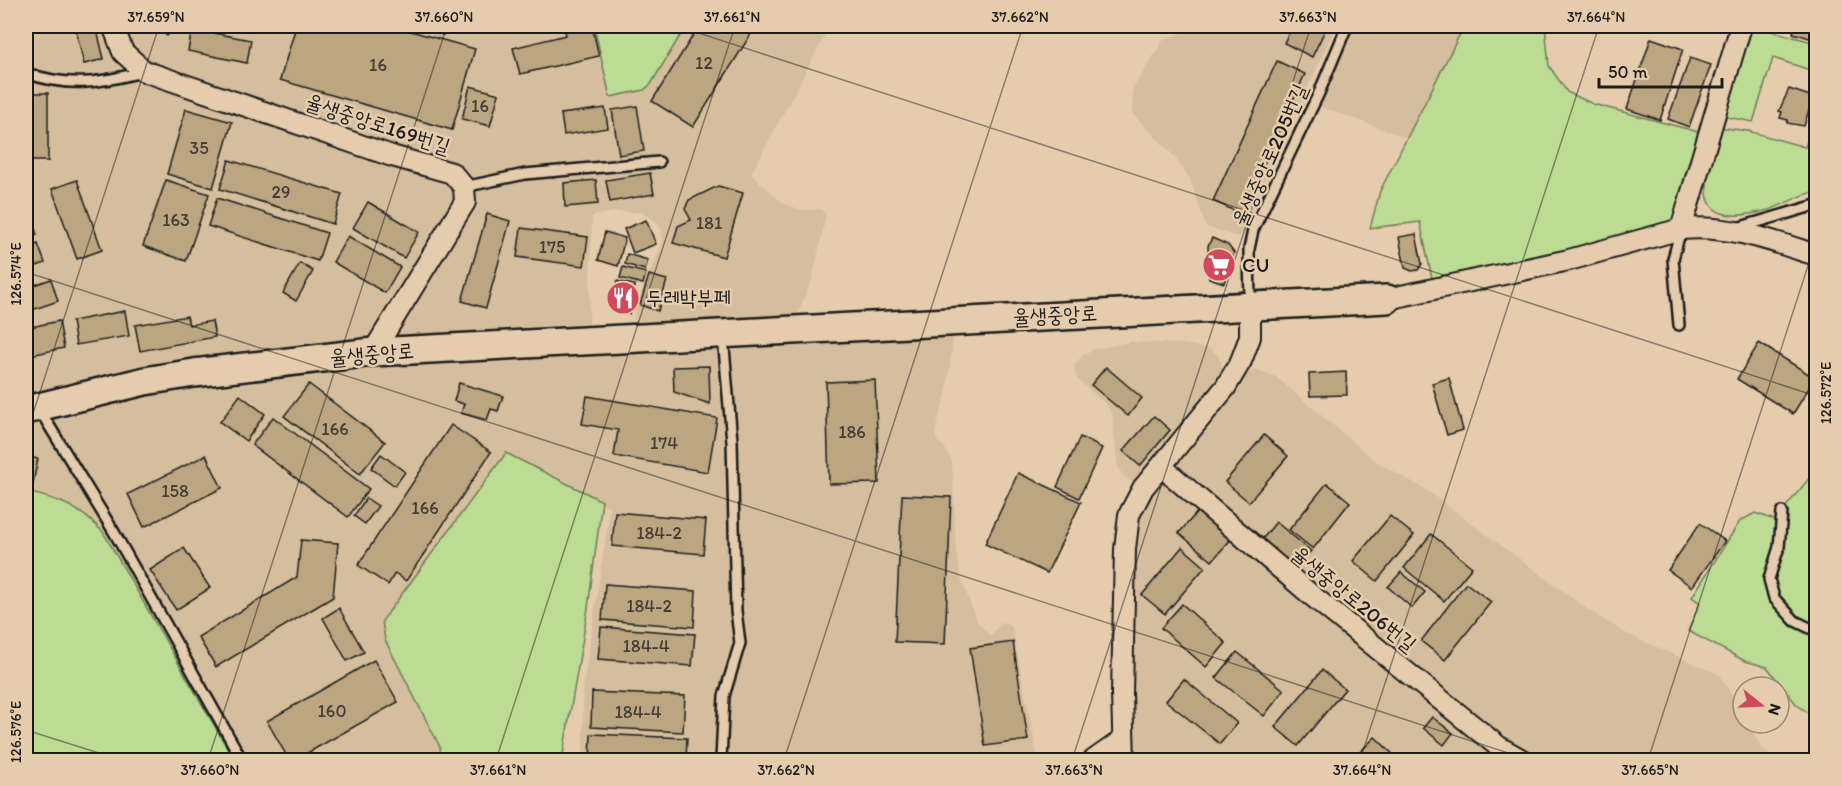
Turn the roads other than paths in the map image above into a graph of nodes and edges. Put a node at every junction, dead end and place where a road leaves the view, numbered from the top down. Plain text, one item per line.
1 (113, 26) edge
2 (1347, 26) edge
3 (1741, 26) edge
4 (144, 71) junction
5 (26, 73) edge
6 (659, 162) dead end
7 (465, 187) junction
8 (1816, 205) edge
9 (1681, 229) junction
10 (1732, 229) junction
11 (1816, 255) edge
12 (1387, 299) joint
13 (1250, 304) junction
14 (1679, 325) dead end
15 (723, 333) junction
16 (373, 352) junction
17 (32, 409) edge
18 (1162, 467) junction
19 (1782, 512) dead end
20 (1816, 631) edge
21 (1121, 741) junction
22 (242, 760) edge
23 (721, 760) edge
24 (1094, 760) edge
25 (1124, 760) edge
26 (1522, 760) edge

1 - 4 street, 율생중앙로169번길
2 - 13 lane, 율생중앙로205번길
3 - 9 street
4 - 5 lane
4 - 7 street, 율생중앙로169번길
6 - 7 lane
7 - 16 street
8 - 10 lane
9 - 10 street
9 - 12 street
9 - 14 lane
10 - 11 street
12 - 13 street, 율생중앙로
13 - 15 street, 율생중앙로
13 - 18 street
15 - 16 street, 율생중앙로
15 - 23 lane
16 - 17 street, 율생중앙로
17 - 22 lane
18 - 21 street
18 - 26 street, 율생중앙로206번길
19 - 20 lane
21 - 24 street
21 - 25 street

